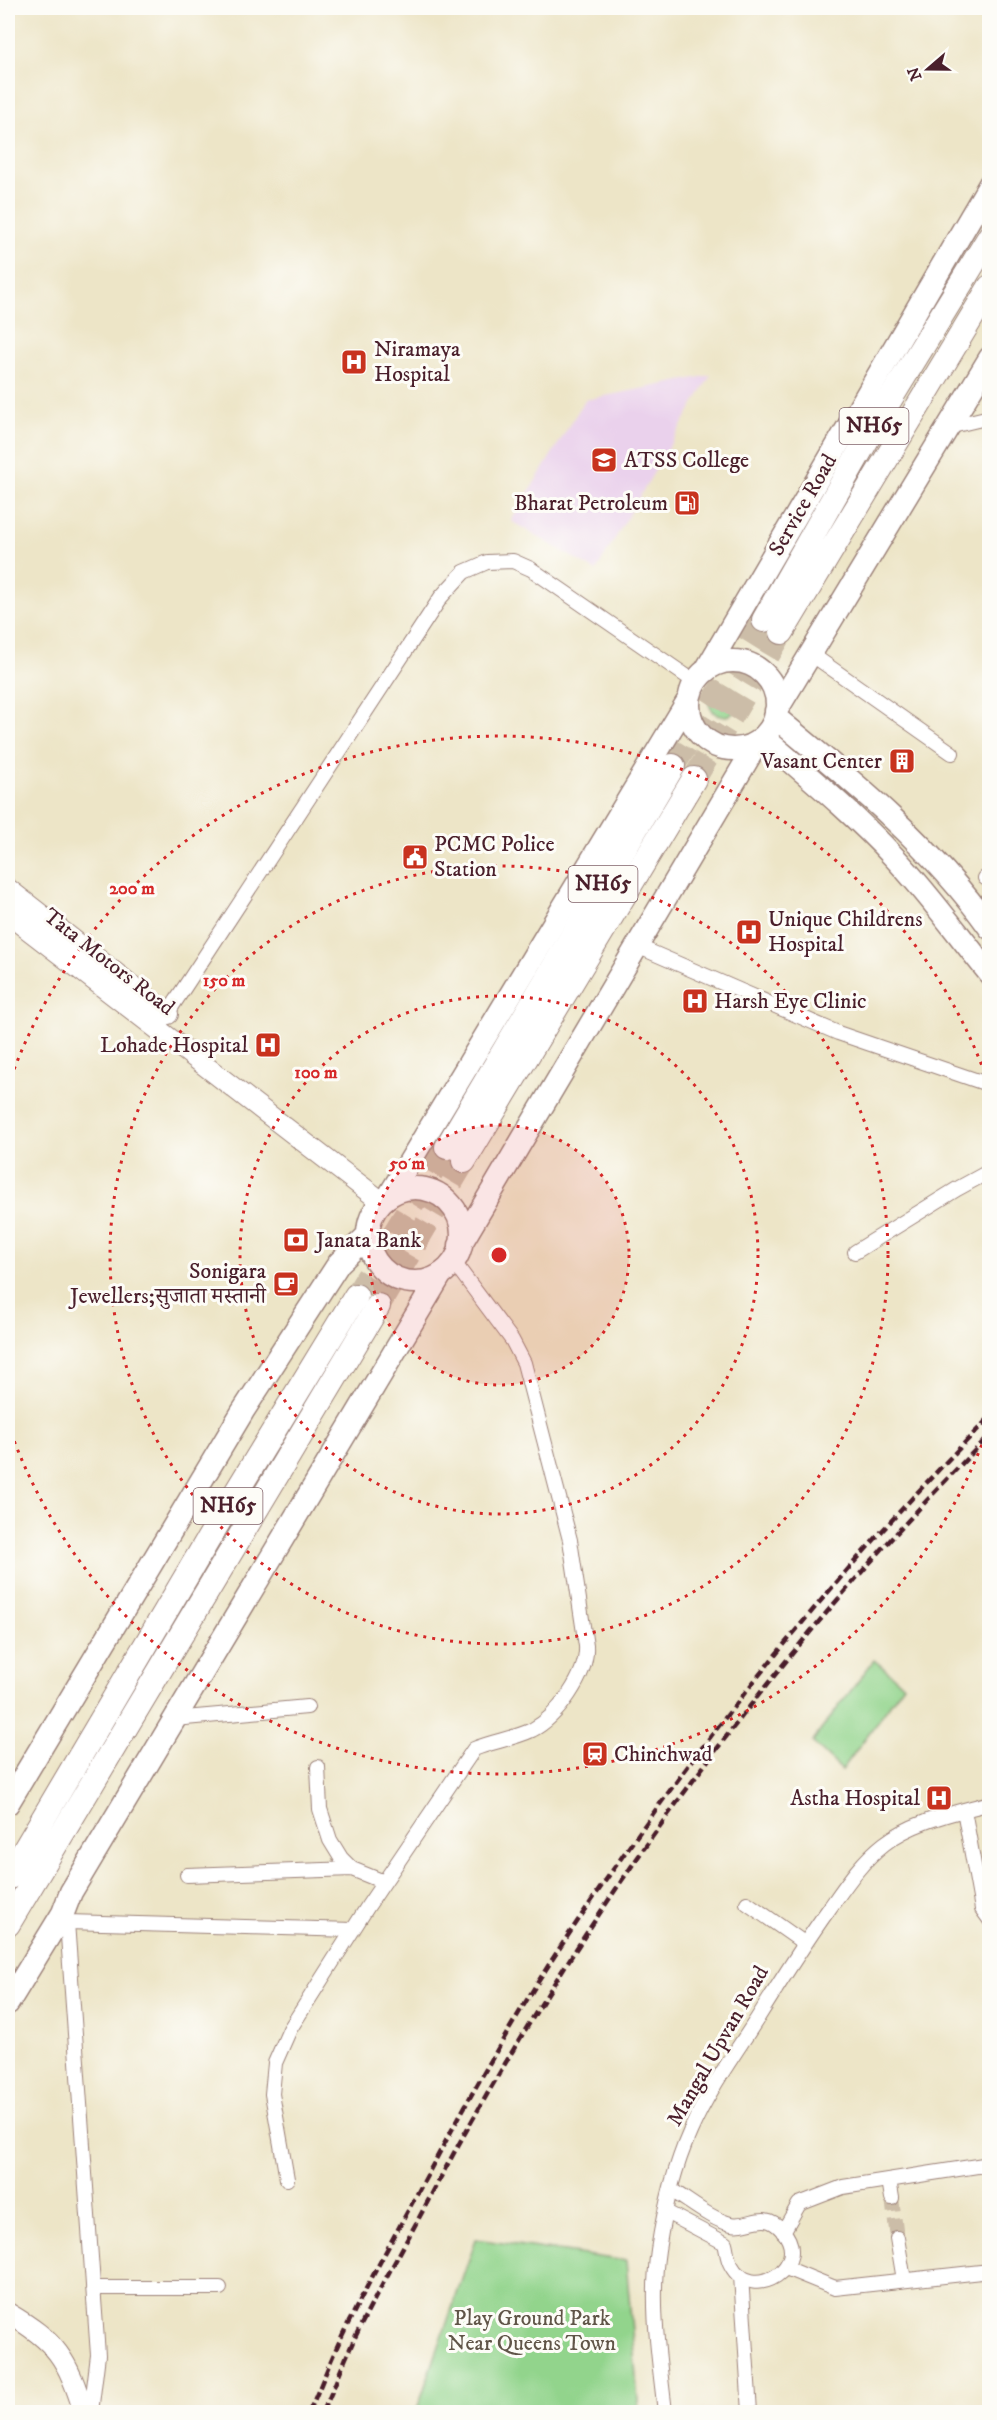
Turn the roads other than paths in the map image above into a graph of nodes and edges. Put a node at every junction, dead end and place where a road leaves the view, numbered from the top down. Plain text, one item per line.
1 (990, 184) edge
2 (990, 236) edge
3 (990, 287) edge
4 (990, 358) edge
5 (990, 417) edge
6 (947, 427) junction
7 (811, 654) junction
8 (697, 684) junction
9 (776, 714) junction
10 (761, 739) junction
11 (952, 753) dead end
12 (673, 766) tunnel mouth
13 (694, 779) tunnel mouth
14 (8, 889) edge
15 (8, 914) edge
16 (990, 928) edge
17 (637, 946) junction
18 (990, 974) edge
19 (542, 1009) junction
20 (162, 1021) junction
21 (990, 1085) edge
22 (455, 1154) tunnel mouth
23 (990, 1171) edge
24 (385, 1199) junction
25 (368, 1235) junction
26 (855, 1252) dead end
27 (452, 1260) junction
28 (357, 1296) tunnel mouth
29 (378, 1306) tunnel mouth
30 (307, 1707) dead end
31 (174, 1719) junction
32 (318, 1767) dead end
33 (8, 1803) edge
34 (990, 1803) edge
35 (964, 1810) junction
36 (352, 1869) junction
37 (187, 1875) dead end
38 (8, 1878) edge
39 (384, 1882) junction
40 (747, 1903) dead end
41 (65, 1917) junction
42 (990, 1920) edge
43 (8, 1923) edge
44 (353, 1930) junction
45 (804, 1943) junction
46 (8, 2003) edge
47 (990, 2164) edge
48 (287, 2179) dead end
49 (889, 2180) junction
50 (671, 2190) junction
51 (892, 2198) tunnel mouth
52 (666, 2212) junction
53 (783, 2232) junction
54 (897, 2238) tunnel mouth
55 (786, 2268) junction
56 (990, 2271) edge
57 (741, 2277) junction
58 (904, 2280) junction
59 (93, 2288) junction
60 (220, 2288) dead end
61 (8, 2313) edge
62 (84, 2412) edge
63 (91, 2412) edge
64 (665, 2412) edge
65 (750, 2412) edge

1 - 8 main road, Service Road
2 - 3 highway, NH65
4 - 6 main road
5 - 6 street
6 - 7 main road
7 - 9 main road
7 - 11 street
8 - 9 main road
8 - 10 main road
8 - 20 street
8 - 24 main road, Service Road
9 - 10 main road
9 - 16 main road
10 - 17 main road
10 - 18 main road
12 - 19 highway, NH65
13 - 19 highway, NH65
14 - 20 main road
15 - 20 main road, Tata Motors Road
17 - 21 street
17 - 27 main road
19 - 22 highway, NH65
20 - 24 main road, Tata Motors Road
23 - 26 street
24 - 25 main road
24 - 27 main road
25 - 27 main road
25 - 33 main road
27 - 31 main road
27 - 39 street
28 - 38 highway, NH65
29 - 43 highway, NH65
30 - 31 street
31 - 41 main road
32 - 36 street
34 - 35 street, Mangal Upvan Road
35 - 42 street
35 - 45 street, Mangal Upvan Road
36 - 37 street
36 - 39 street
39 - 44 street
40 - 45 street
41 - 44 street
41 - 46 main road
41 - 59 street
44 - 48 street
45 - 50 street, Mangal Upvan Road
47 - 49 street
49 - 51 street
49 - 53 street
50 - 52 street, Mangal Upvan Road
50 - 53 street
52 - 57 street
52 - 64 street, Mangal Upvan Road
53 - 55 street
54 - 58 street
55 - 57 street
55 - 58 street
56 - 58 street
57 - 65 street
59 - 60 street
59 - 63 street
61 - 62 main road

